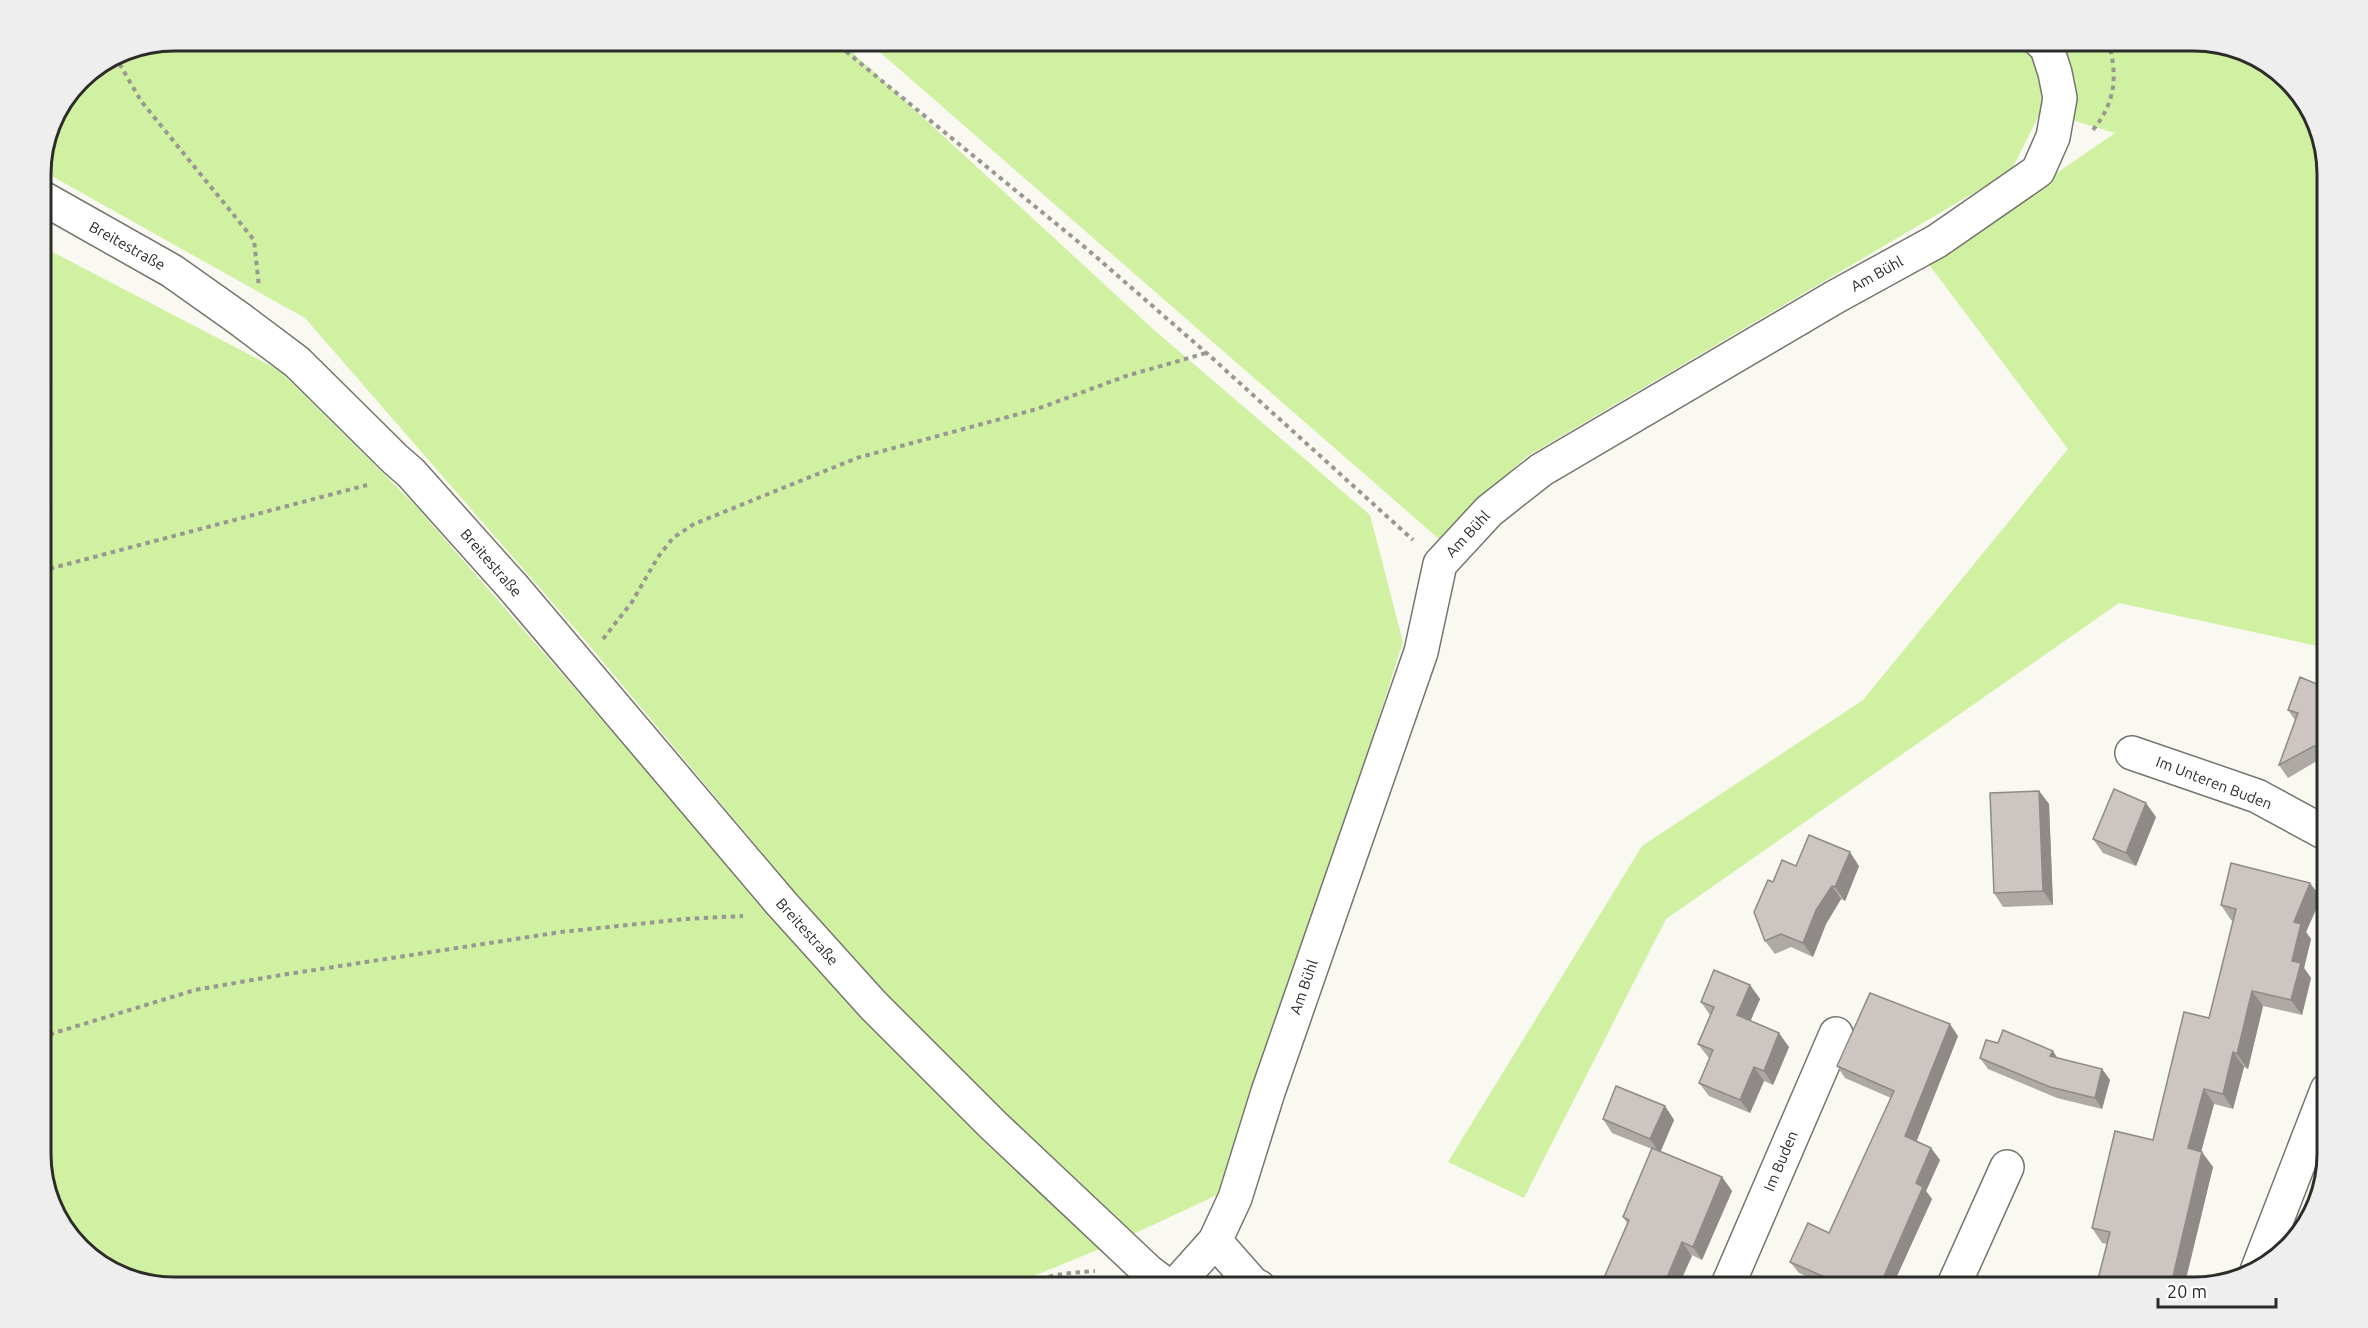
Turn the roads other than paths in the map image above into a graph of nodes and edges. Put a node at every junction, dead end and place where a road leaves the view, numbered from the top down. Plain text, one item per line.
1 (2048, 51) edge
2 (51, 203) edge
3 (2132, 753) dead end
4 (2317, 829) edge
5 (1836, 1034) dead end
6 (2317, 1118) edge
7 (2007, 1167) dead end
8 (1215, 1241) junction
9 (2263, 1256) edge
10 (1159, 1277) edge
11 (1170, 1277) edge
12 (1247, 1277) edge
13 (1731, 1277) edge
14 (1958, 1277) edge

1 - 8 street, Am Bühl
2 - 10 street, Breitestraße
3 - 4 street, Im Unteren Buden
5 - 13 street, Im Buden
6 - 9 street
7 - 14 street
8 - 11 street, Am Bühl
8 - 12 street

